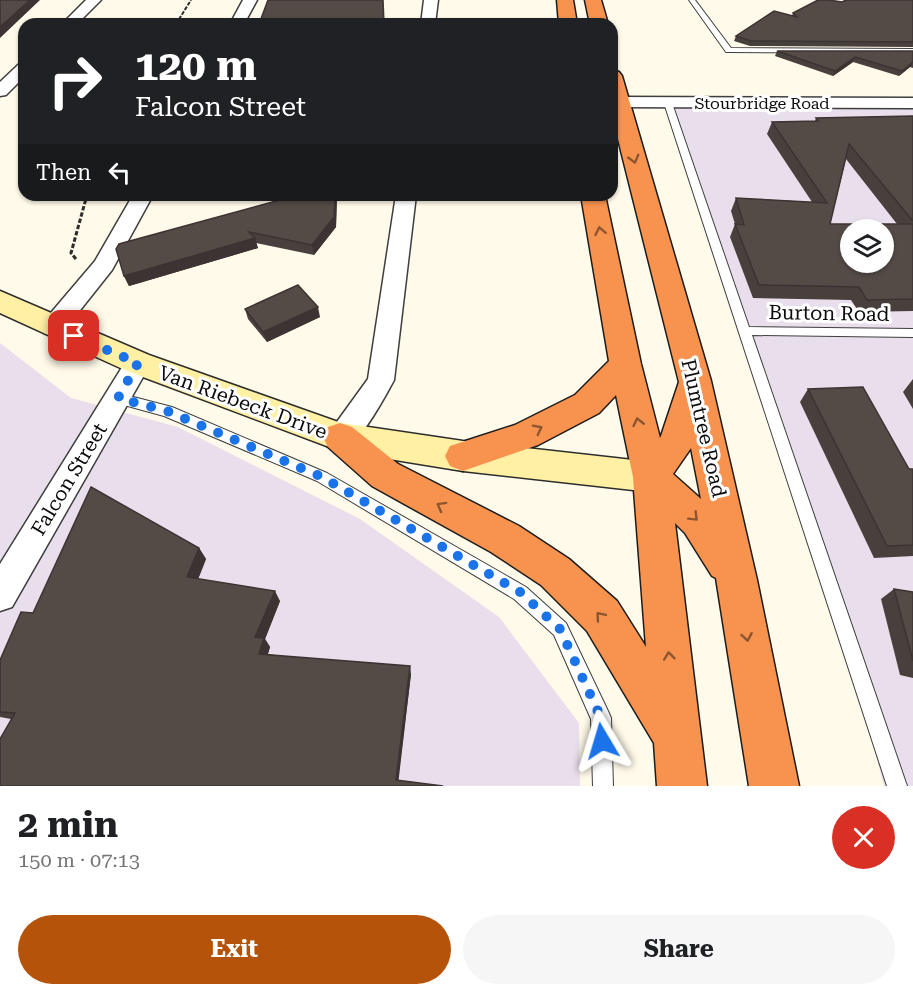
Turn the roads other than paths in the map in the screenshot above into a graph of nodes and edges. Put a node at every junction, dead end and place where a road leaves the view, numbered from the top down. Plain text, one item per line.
1 (94, 0) edge
2 (250, 0) edge
3 (431, 0) edge
4 (566, 0) edge
5 (593, 0) edge
6 (692, 0) edge
7 (75, 18) edge
8 (240, 18) edge
9 (429, 18) edge
10 (568, 18) edge
11 (598, 18) edge
12 (913, 51) edge
13 (18, 74) edge
14 (0, 91) edge
15 (913, 102) edge
16 (618, 103) edge
17 (668, 103) junction
18 (618, 113) edge
19 (139, 201) edge
20 (405, 201) edge
21 (594, 201) edge
22 (0, 301) edge
23 (53, 327) junction
24 (745, 331) junction
25 (913, 333) edge
26 (138, 363) junction
27 (625, 364) junction
28 (695, 381) junction
29 (118, 398) junction
30 (340, 437) junction
31 (463, 456) junction
32 (651, 477) junction
33 (737, 580) junction
34 (0, 595) edge
35 (676, 736) junction
36 (603, 786) edge
37 (681, 786) edge
38 (774, 786) edge
39 (897, 786) edge

1 - 7 street
2 - 8 street
3 - 9 street
4 - 10 highway
5 - 11 highway
6 - 12 lane
13 - 14 street
15 - 17 street, Stourbridge Road
16 - 17 street, Stourbridge Road
17 - 24 lane
18 -> 28 highway, Plumtree Road
19 - 23 street
20 - 30 street
27 -> 21 highway
22 - 23 street, Van Riebeck Drive
23 - 26 street, Van Riebeck Drive
24 - 25 lane, Burton Road
24 - 39 lane
26 - 29 street, Falcon Street
26 - 30 street, Van Riebeck Drive
31 -> 27 highway
32 -> 27 highway
28 - 32 highway
28 - 33 highway, Plumtree Road
29 - 34 street, Falcon Street
29 - 36 lane
30 - 31 street, Van Riebeck Drive
35 -> 30 highway
31 - 32 street, Van Riebeck Drive
32 -> 33 highway
35 -> 32 highway
33 -> 38 highway, Plumtree Road
35 - 37 highway

